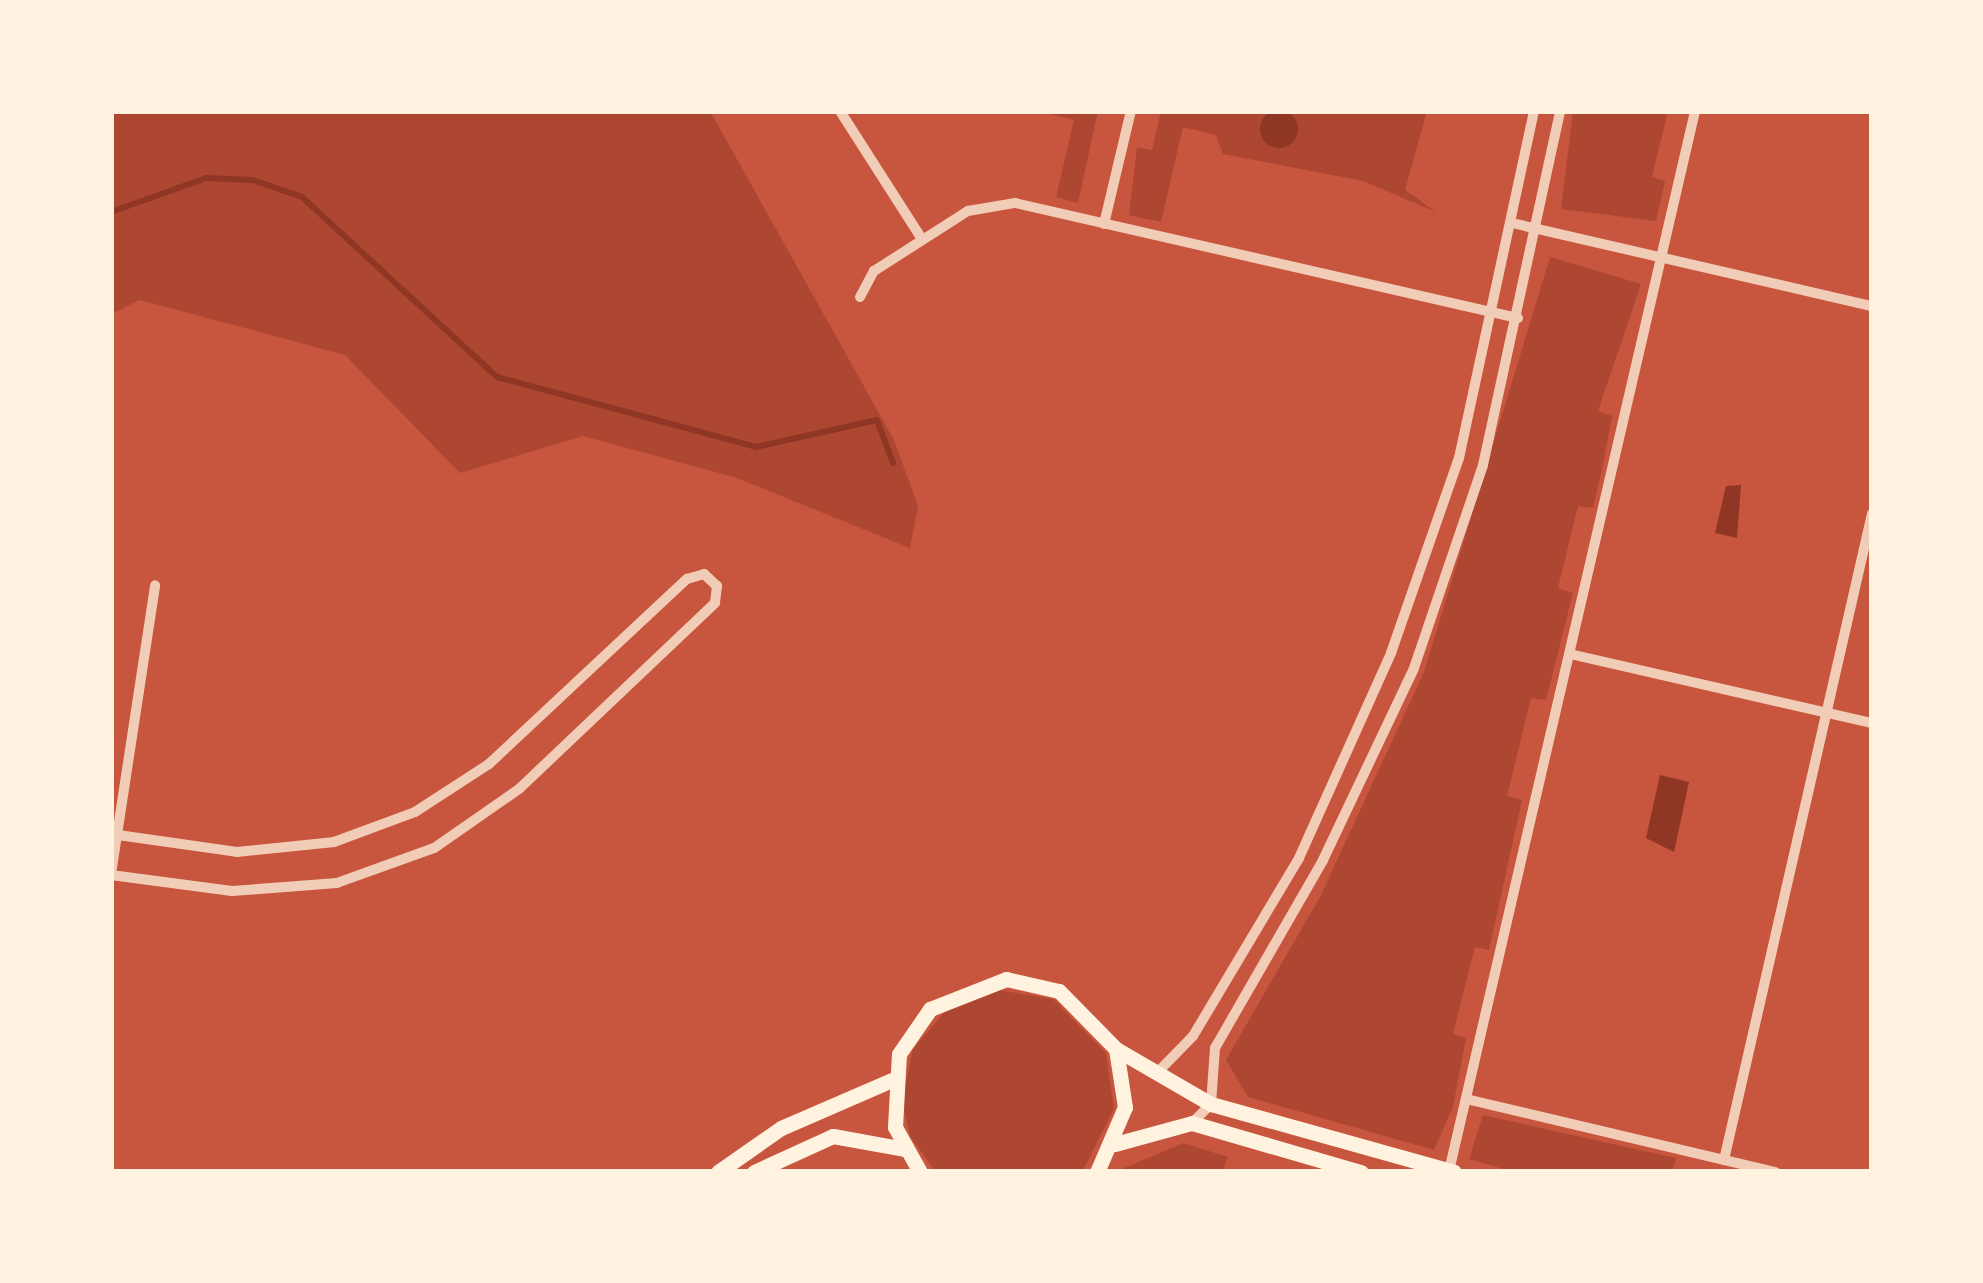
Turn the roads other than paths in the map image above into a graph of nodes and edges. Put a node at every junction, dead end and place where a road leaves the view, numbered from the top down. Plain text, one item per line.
1 (840, 111) edge
2 (1131, 111) edge
3 (1534, 111) edge
4 (1560, 111) edge
5 (1695, 111) edge
6 (1512, 223) junction
7 (1104, 224) junction
8 (1536, 228) junction
9 (922, 239) junction
10 (1661, 256) junction
11 (860, 297) dead end
12 (1872, 306) edge
13 (1494, 314) junction
14 (1518, 318) junction
15 (1872, 514) edge
16 (155, 585) dead end
17 (1570, 654) junction
18 (1826, 712) junction
19 (1872, 723) edge
20 (114, 835) edge
21 (111, 874) edge
22 (1116, 1049) junction
23 (1155, 1076) junction
24 (892, 1080) junction
25 (1466, 1100) junction
26 (1211, 1104) junction
27 (1192, 1123) junction
28 (1115, 1144) junction
29 (904, 1148) junction
30 (1724, 1160) junction
31 (1451, 1171) edge
32 (718, 1172) edge
33 (754, 1172) edge
34 (920, 1172) edge
35 (1097, 1172) edge
36 (1361, 1172) edge
37 (1776, 1172) edge

1 - 9 street
2 - 7 street
3 - 6 street
4 - 8 street
5 - 10 street
6 - 8 street
6 - 13 street
7 - 9 street
7 - 13 street
8 - 10 street
8 - 14 street
9 - 11 street
10 - 12 street
10 - 17 street
13 - 14 street
13 - 23 street
14 - 26 street
15 - 18 street
16 - 20 street
17 - 18 street
17 - 25 street
18 - 19 street
18 - 30 street
20 - 21 street
20 - 21 street
22 - 23 main road
22 - 24 main road
22 - 28 main road
23 - 26 main road
24 - 29 main road
24 - 32 main road
25 - 30 street
25 - 31 street
26 - 27 street
26 - 31 main road
27 - 28 main road
27 - 36 main road
28 - 35 main road
29 - 33 main road
29 - 34 main road
30 - 37 street

